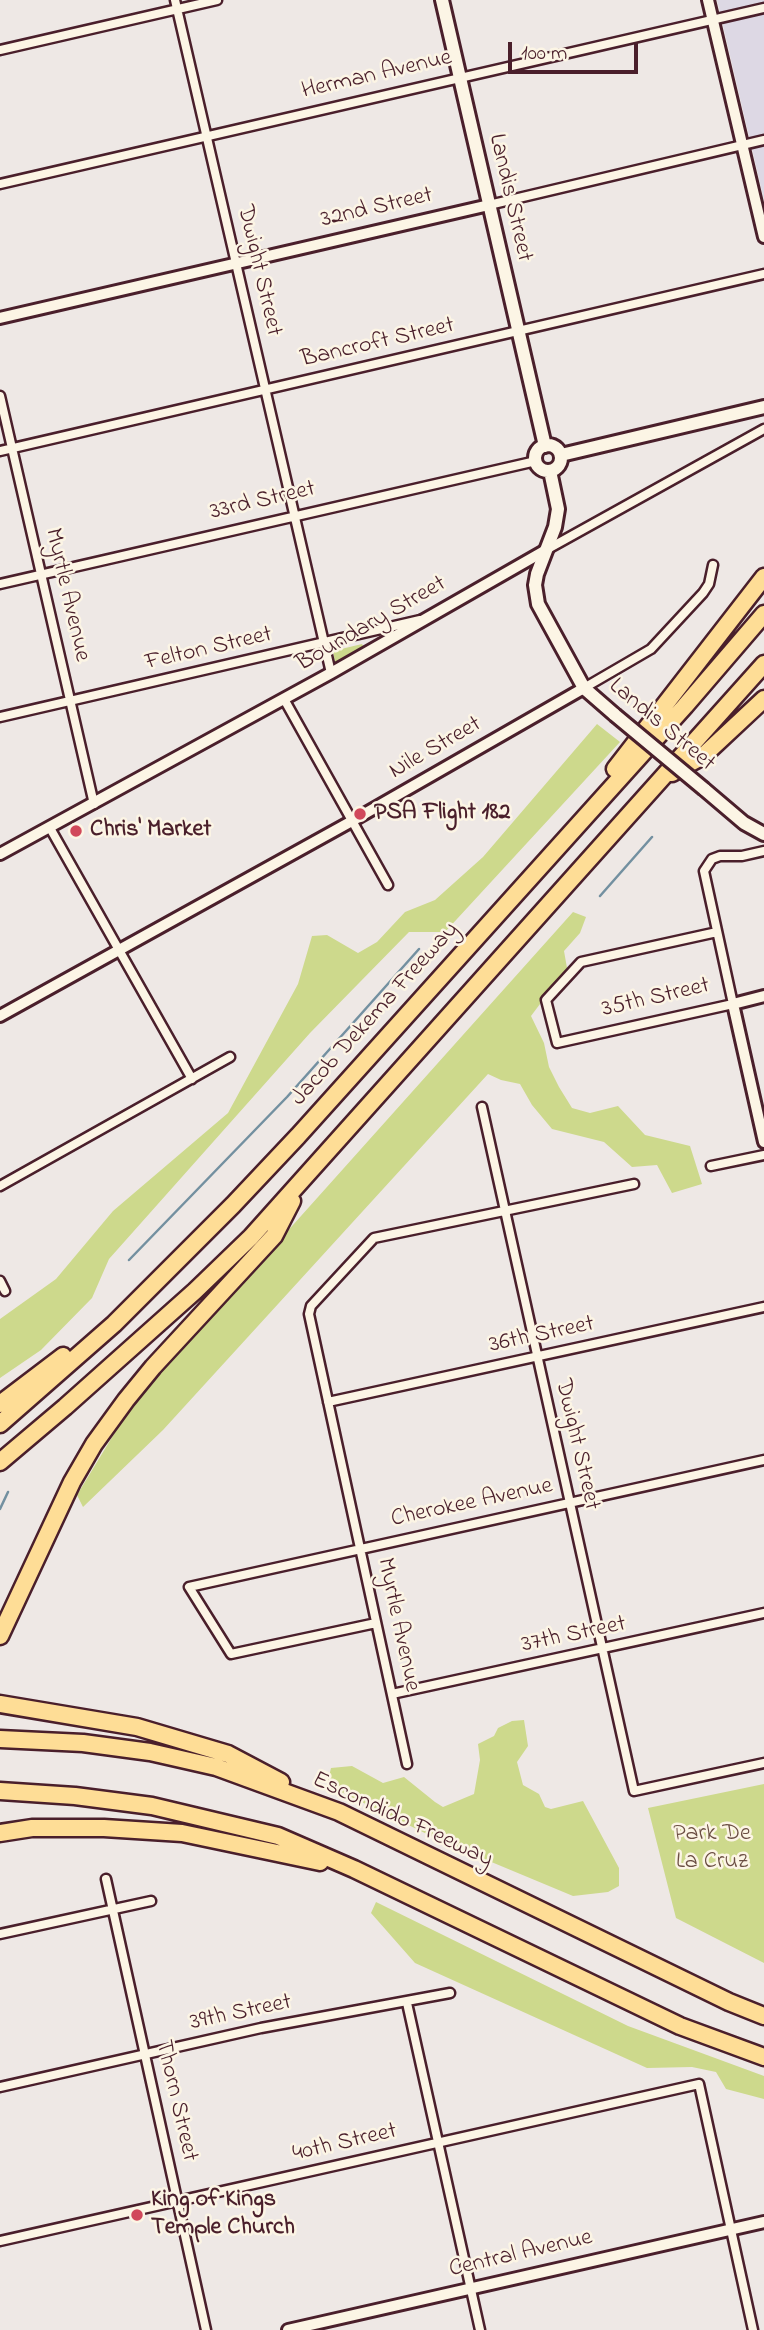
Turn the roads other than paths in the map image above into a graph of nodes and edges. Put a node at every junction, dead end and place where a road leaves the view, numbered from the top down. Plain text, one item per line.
1 (217, 0) edge
2 (442, 0) edge
3 (708, 0) edge
4 (176, 5) edge
5 (764, 8) edge
6 (712, 20) junction
7 (0, 50) edge
8 (460, 77) junction
9 (207, 136) junction
10 (764, 140) edge
11 (741, 146) junction
12 (0, 184) edge
13 (489, 205) junction
14 (764, 237) edge
15 (236, 263) junction
16 (764, 274) edge
17 (0, 318) edge
18 (518, 331) junction
19 (265, 389) junction
20 (0, 396) edge
21 (764, 407) edge
22 (764, 429) edge
23 (544, 446) junction
24 (12, 449) junction
25 (0, 451) edge
26 (561, 455) junction
27 (536, 461) junction
28 (551, 471) junction
29 (295, 516) junction
30 (546, 550) junction
31 (713, 565) dead end
32 (41, 574) junction
33 (764, 577) edge
34 (0, 584) edge
35 (764, 614) edge
36 (426, 618) junction
37 (324, 643) junction
38 (764, 664) edge
39 (331, 673) junction
40 (584, 688) junction
41 (284, 699) junction
42 (764, 699) edge
43 (71, 701) junction
44 (0, 717) edge
45 (661, 779) junction
46 (94, 804) junction
47 (352, 821) junction
48 (50, 828) junction
49 (764, 834) edge
50 (764, 851) edge
51 (0, 854) edge
52 (538, 869) junction
53 (388, 885) dead end
54 (718, 932) junction
55 (119, 950) junction
56 (764, 996) edge
57 (733, 1004) junction
58 (0, 1016) edge
59 (230, 1057) dead end
60 (192, 1079) junction
61 (482, 1107) dead end
62 (764, 1142) edge
63 (764, 1155) edge
64 (711, 1166) dead end
65 (304, 1178) junction
66 (634, 1184) dead end
67 (0, 1186) edge
68 (505, 1211) junction
69 (168, 1270) junction
70 (0, 1282) edge
71 (5, 1291) dead end
72 (764, 1307) edge
73 (537, 1357) junction
74 (328, 1402) junction
75 (0, 1404) edge
76 (0, 1424) edge
77 (764, 1460) edge
78 (0, 1462) edge
79 (570, 1503) junction
80 (360, 1548) junction
81 (764, 1613) edge
82 (376, 1623) junction
83 (0, 1636) edge
84 (602, 1649) junction
85 (392, 1694) junction
86 (0, 1704) edge
87 (0, 1739) edge
88 (764, 1763) edge
89 (407, 1764) dead end
90 (0, 1791) edge
91 (338, 1812) junction
92 (0, 1833) edge
93 (354, 1869) junction
94 (106, 1880) dead end
95 (151, 1901) dead end
96 (113, 1908) junction
97 (0, 1934) edge
98 (450, 1993) dead end
99 (407, 2003) junction
100 (764, 2016) edge
101 (145, 2054) junction
102 (764, 2057) edge
103 (0, 2087) edge
104 (438, 2143) junction
105 (178, 2201) junction
106 (764, 2222) edge
107 (731, 2230) junction
108 (0, 2241) edge
109 (470, 2288) junction
110 (206, 2330) edge
111 (288, 2330) edge
112 (480, 2330) edge
113 (753, 2330) edge

1 - 4 street
2 - 8 main road, Landis Street
3 - 6 street
4 - 7 street
4 - 9 street, Dwight Street
5 - 6 street, Herman Avenue
6 - 8 street, Herman Avenue
6 - 11 street
8 - 9 street, Herman Avenue
8 - 13 main road, Landis Street
9 - 12 street, Herman Avenue
9 - 15 street, Dwight Street
10 - 11 street, 32nd Street
11 - 13 street, 32nd Street
11 - 14 street
13 - 15 street, 32nd Street
13 - 18 main road, Landis Street
15 - 17 street, 32nd Street
15 - 19 street, Dwight Street
16 - 18 street, Bancroft Street
18 - 19 street, Bancroft Street
18 - 23 main road, Landis Street
19 - 24 street, Bancroft Street
19 - 29 street, Dwight Street
20 - 24 street, Myrtle Avenue
21 - 26 main road
22 - 30 street, Boundary Street
23 - 26 main road
23 - 27 main road
24 - 25 street, Bancroft Street
24 - 32 street, Myrtle Avenue
26 - 28 main road
27 - 28 main road
27 - 29 street, 33rd Street
28 - 30 main road, Landis Street
29 - 32 street, 33rd Street
29 - 37 street, Dwight Street
30 - 36 street, Boundary Street
30 - 40 main road, Landis Street
31 - 40 street, Nile Street
32 - 34 street, 33rd Street
32 - 43 street, Myrtle Avenue
33 - 52 highway
35 - 52 highway, Jacob Dekema Freeway
36 - 37 street, Felton Street
36 - 39 street, Boundary Street
37 - 39 street, Dwight Street
37 - 43 street, Felton Street
38 - 45 highway
39 - 41 street, Boundary Street
40 - 47 street, Nile Street
40 - 49 main road, Landis Street, bridge
41 - 46 street, Boundary Street
41 - 47 street
42 - 45 highway
43 - 44 street, Felton Street
43 - 46 street, Myrtle Avenue
45 - 65 highway
46 - 48 street, Boundary Street
47 - 53 street
47 - 55 street, Nile Street
48 - 51 street, Boundary Street
48 - 55 street
50 - 54 street
52 - 69 highway, Jacob Dekema Freeway
54 - 57 street
54 - 57 street, 35th Street
55 - 58 street, Nile Street
55 - 60 street
56 - 57 street, 35th Street
57 - 62 street
59 - 60 street
60 - 67 street
61 - 68 street, Dwight Street
63 - 64 street
65 - 78 highway
65 - 83 highway
66 - 68 street
68 - 73 street, Dwight Street
68 - 74 street, Myrtle Avenue
69 - 75 highway
69 - 76 highway, Jacob Dekema Freeway
70 - 71 street
72 - 73 street, 36th Street
73 - 74 street, 36th Street
73 - 79 street, Dwight Street
74 - 80 street, Myrtle Avenue
77 - 79 street, Cherokee Avenue
79 - 80 street, Cherokee Avenue
79 - 84 street, Dwight Street
80 - 82 street, Myrtle Avenue
80 - 82 street, Cherokee Avenue
81 - 84 street, 37th Street
82 - 85 street, Myrtle Avenue
84 - 85 street, 37th Street
84 - 88 street, Dwight Street
85 - 89 street, Myrtle Avenue
86 - 91 highway
87 - 91 highway, Escondido Freeway
90 - 93 highway
91 - 100 highway, Escondido Freeway
92 - 93 highway
93 - 102 highway
94 - 96 street, Thorn Street
95 - 96 street
96 - 97 street
96 - 101 street, Thorn Street
98 - 99 street, 39th Street
99 - 101 street, 39th Street
99 - 104 street
101 - 103 street, 39th Street
101 - 105 street, Thorn Street
104 - 105 street, 40th Street
104 - 107 street, 40th Street
104 - 109 street
105 - 108 street, 40th Street
105 - 110 street, Thorn Street
106 - 107 street, Central Avenue
107 - 109 street, Central Avenue
107 - 113 street
109 - 111 street, Central Avenue
109 - 112 street

